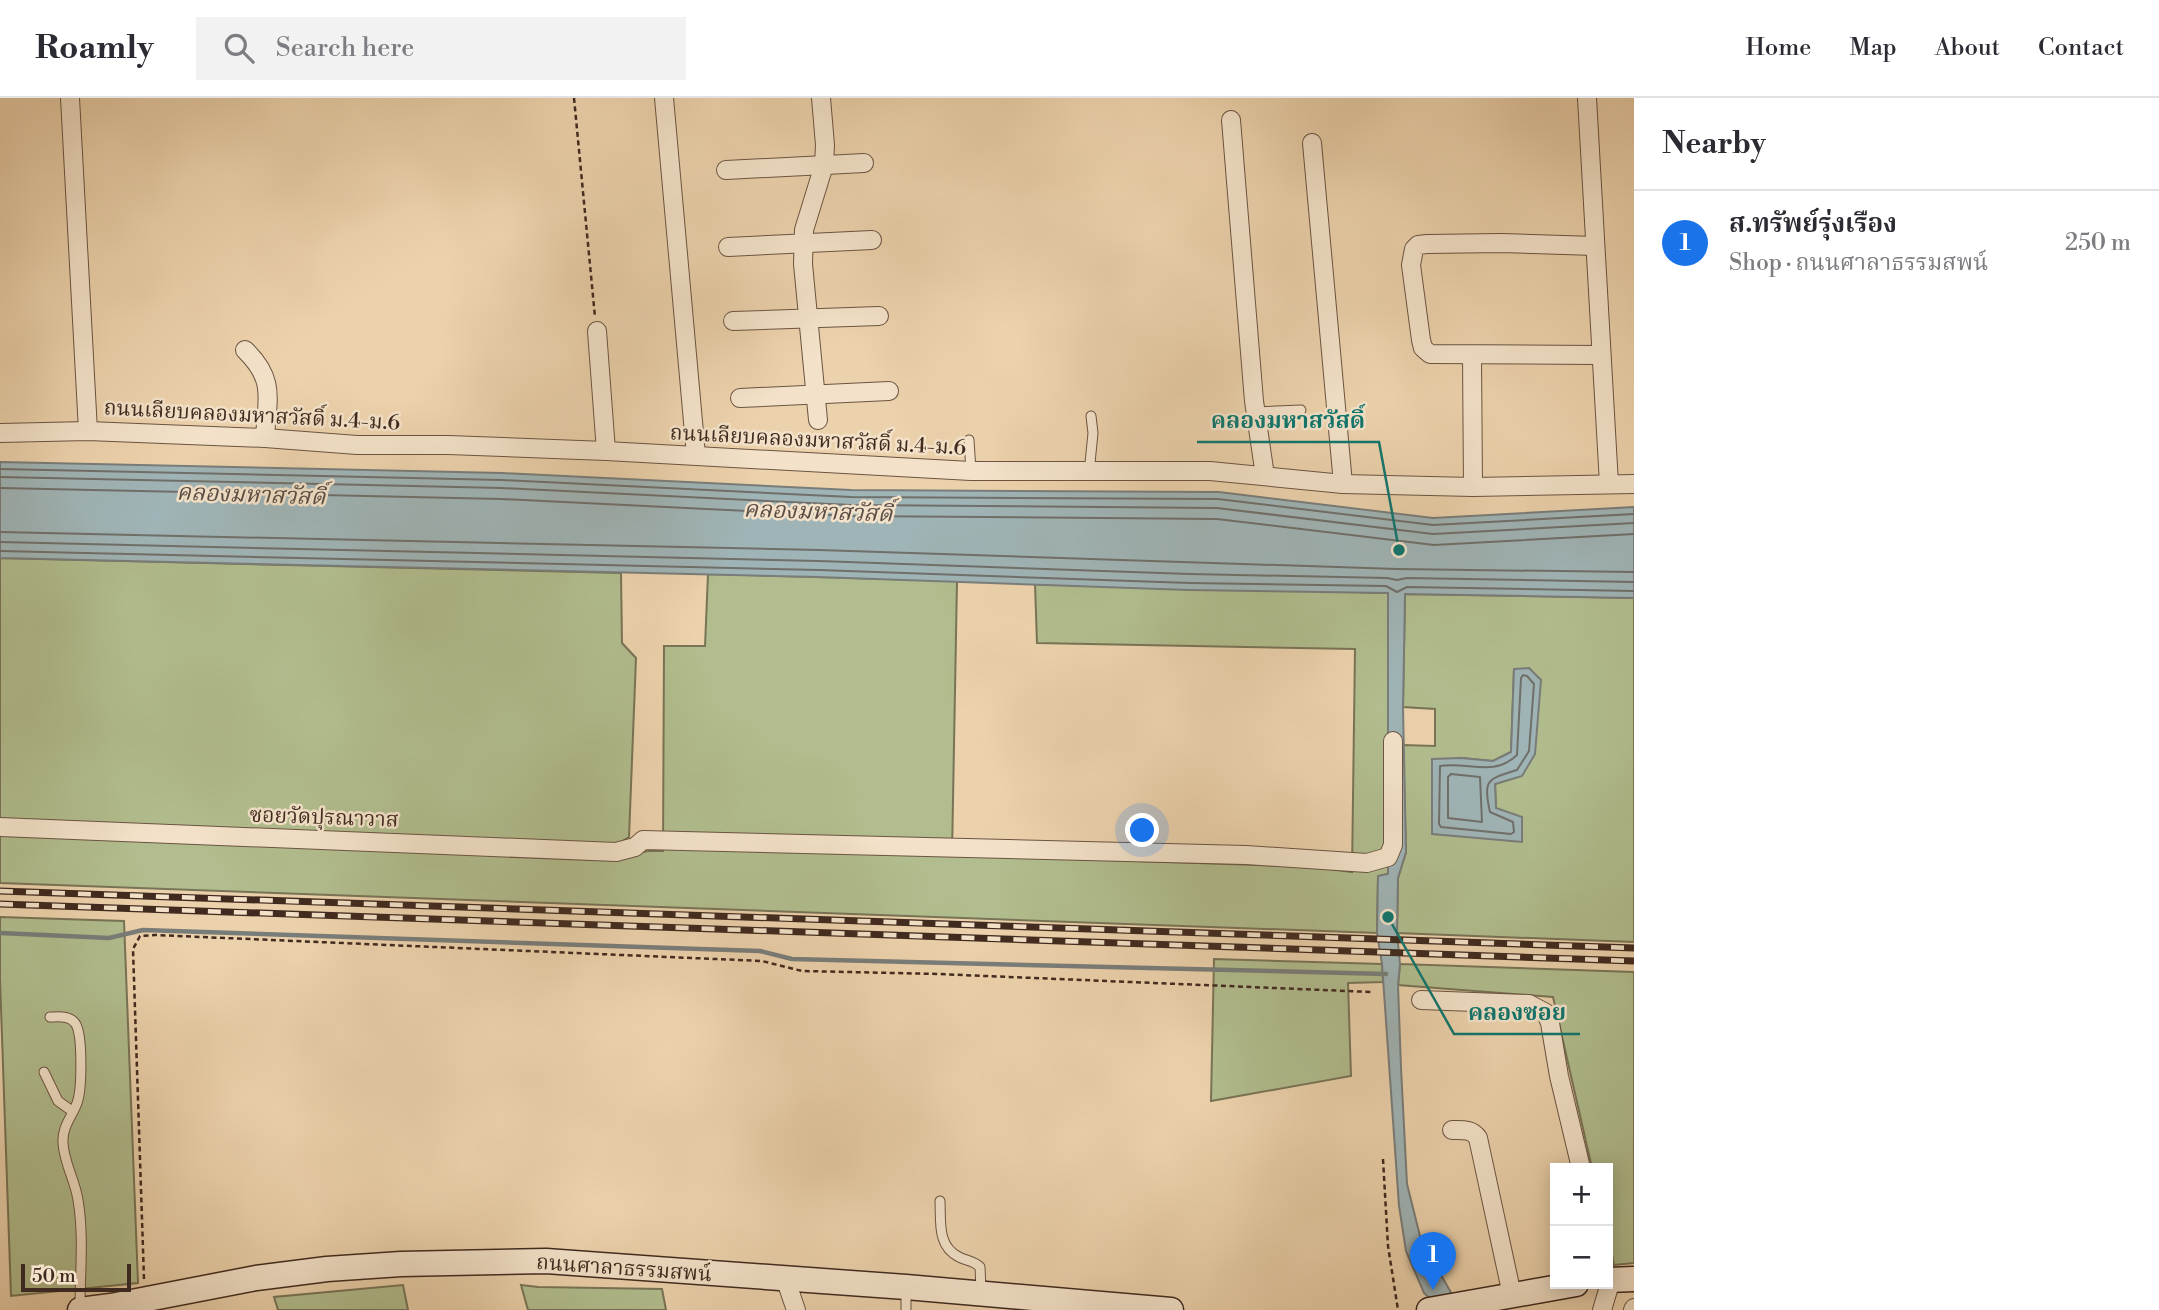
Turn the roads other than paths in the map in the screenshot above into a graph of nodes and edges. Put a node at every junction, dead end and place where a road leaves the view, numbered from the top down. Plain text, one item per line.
1 (70, 98) edge
2 (664, 98) edge
3 (821, 98) edge
4 (1587, 98) edge
5 (1231, 120) dead end
6 (1312, 143) dead end
7 (864, 163) dead end
8 (824, 164) junction
9 (726, 170) dead end
10 (872, 240) dead end
11 (804, 243) junction
12 (1595, 246) junction
13 (728, 247) dead end
14 (879, 316) dead end
15 (808, 319) junction
16 (733, 321) dead end
17 (597, 331) road end
18 (245, 350) dead end
19 (1472, 355) junction
20 (1601, 355) junction
21 (889, 391) dead end
22 (815, 394) junction
23 (740, 398) dead end
24 (1301, 410) dead end
25 (1256, 412) junction
26 (1091, 416) dead end
27 (818, 420) dead end
28 (88, 431) junction
29 (0, 433) edge
30 (265, 438) junction
31 (969, 440) dead end
32 (606, 451) junction
33 (696, 455) junction
34 (971, 471) junction
35 (1089, 473) junction
36 (1265, 476) junction
37 (1343, 484) junction
38 (1609, 484) junction
39 (1634, 484) edge
40 (1473, 487) junction
41 (1394, 741) dead end
42 (0, 827) edge
43 (1420, 1000) dead end
44 (50, 1017) dead end
45 (44, 1072) dead end
46 (72, 1111) junction
47 (1452, 1130) dead end
48 (1580, 1163) edge
49 (940, 1201) dead end
50 (785, 1278) junction
51 (1614, 1278) edge
52 (1550, 1288) edge
53 (981, 1294) junction
54 (1512, 1295) junction
55 (906, 1299) edge
56 (1158, 1309) edge
57 (80, 1310) edge
58 (796, 1310) edge
59 (1429, 1310) edge
60 (1602, 1310) edge

1 - 28 street
2 - 33 street
3 - 8 street
4 - 12 street
5 - 25 street
6 - 37 street
7 - 8 street
8 - 9 street
8 - 11 street
10 - 11 street
11 - 13 street
11 - 15 street
12 - 19 street
12 - 20 street
14 - 15 street
15 - 16 street
15 - 22 street
17 - 32 street
18 - 30 street
19 - 20 street
19 - 40 street
20 - 38 street
21 - 22 street
22 - 23 street
22 - 27 street
24 - 25 lane
25 - 36 street
26 - 35 lane
28 - 29 street, ถนนเลียบคลองมหาสวัสดิ์ ม.4-ม.6
28 - 30 street, ถนนเลียบคลองมหาสวัสดิ์ ม.4-ม.6
30 - 32 street, ถนนเลียบคลองมหาสวัสดิ์ ม.4-ม.6
31 - 34 lane
32 - 33 street, ถนนเลียบคลองมหาสวัสดิ์ ม.4-ม.6
33 - 34 street, ถนนเลียบคลองมหาสวัสดิ์ ม.4-ม.6
34 - 35 street, ถนนเลียบคลองมหาสวัสดิ์ ม.4-ม.6
35 - 36 street, ถนนเลียบคลองมหาสวัสดิ์ ม.4-ม.6
36 - 37 street, ถนนเลียบคลองมหาสวัสดิ์ ม.4-ม.6
37 - 40 street, ถนนเลียบคลองมหาสวัสดิ์ ม.4-ม.6
38 - 39 street, ถนนเลียบคลองมหาสวัสดิ์ ม.4-ม.6
38 - 40 street, ถนนเลียบคลองมหาสวัสดิ์ ม.4-ม.6
41 - 42 street, ซอยวัดปุรณาวาส
43 - 48 street
44 - 46 lane
45 - 46 lane
46 - 57 lane
47 - 54 street
49 - 53 lane
50 - 55 street, ถนนศาลาธรรมสพน์
50 - 57 street, ถนนศาลาธรรมสพน์
50 - 58 street
51 - 60 street
52 - 54 street
53 - 55 street, ถนนศาลาธรรมสพน์
53 - 56 street, ถนนศาลาธรรมสพน์
54 - 59 street

